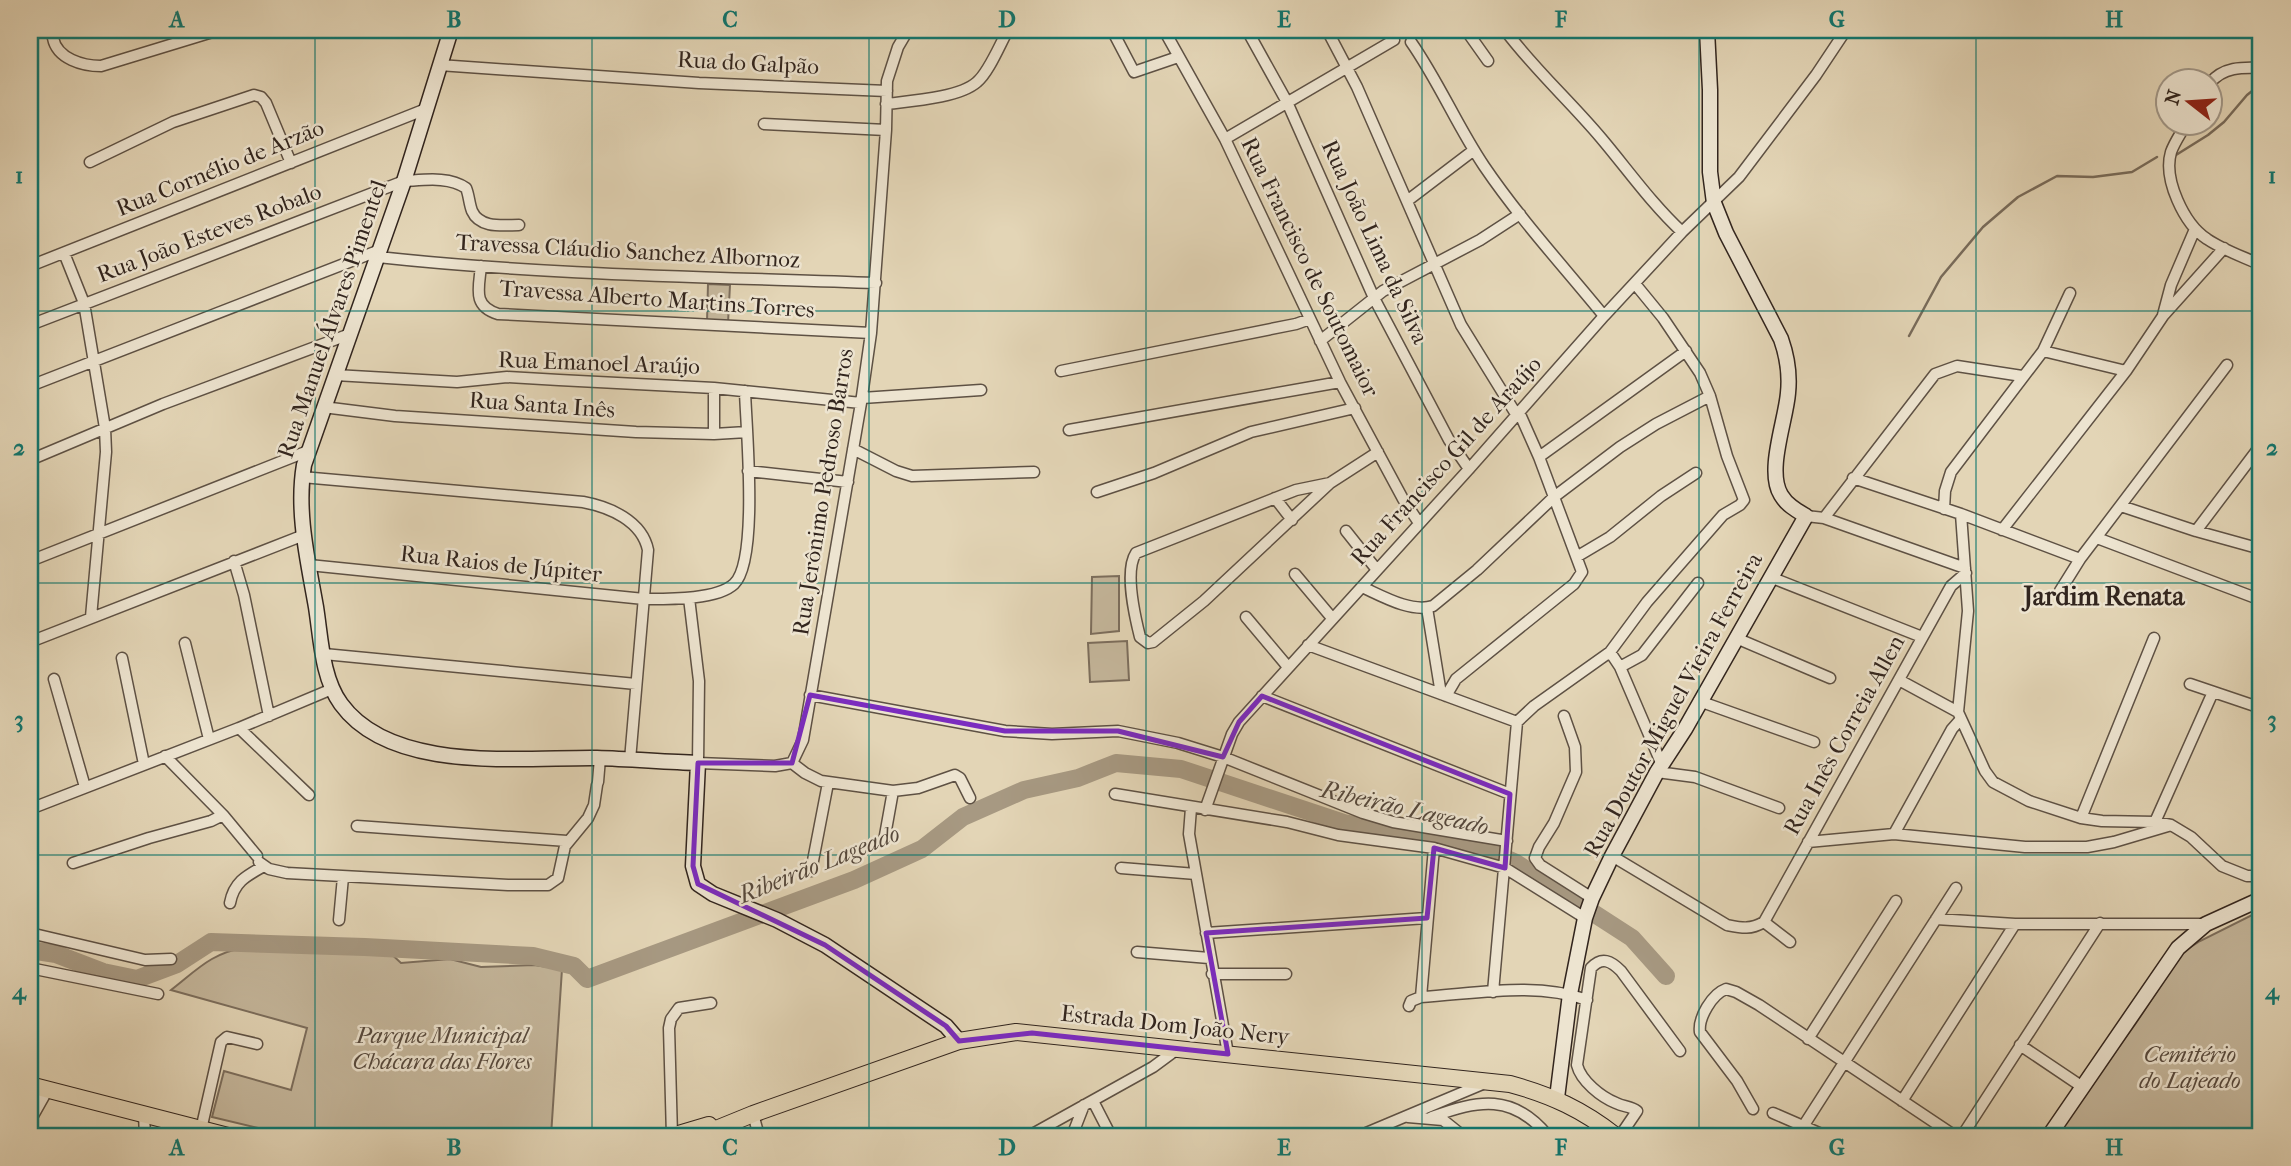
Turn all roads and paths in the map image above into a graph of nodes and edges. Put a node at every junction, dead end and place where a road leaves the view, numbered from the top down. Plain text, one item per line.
1 (58, 30) edge
2 (219, 30) edge
3 (451, 30) edge
4 (908, 30) edge
5 (1008, 30) edge
6 (1112, 30) edge
7 (1164, 30) edge
8 (1247, 30) edge
9 (1327, 30) edge
10 (1466, 30) edge
11 (1505, 30) edge
12 (1707, 30) edge
13 (1846, 30) edge
14 (1394, 40) dead end
15 (1411, 42) dead end
16 (1178, 57) junction
17 (1488, 61) dead end
18 (439, 65) junction
19 (1346, 66) junction
20 (2261, 68) edge
21 (2224, 72) edge
22 (887, 91) junction
23 (1287, 103) junction
24 (886, 104) junction
25 (426, 109) junction
26 (764, 124) dead end
27 (886, 130) junction
28 (2179, 136) edge
29 (1225, 139) junction
30 (1474, 150) junction
31 (90, 162) dead end
32 (291, 163) junction
33 (404, 181) junction
34 (1407, 201) junction
35 (1714, 203) junction
36 (1520, 214) junction
37 (519, 225) dead end
38 (2195, 229) junction
39 (1682, 232) junction
40 (2224, 248) junction
41 (64, 253) junction
42 (379, 254) junction
43 (1436, 264) junction
44 (2261, 265) edge
45 (30, 266) edge
46 (481, 267) junction
47 (876, 283) junction
48 (1636, 285) junction
49 (2070, 293) dead end
50 (1374, 298) junction
51 (84, 303) junction
52 (1604, 316) junction
53 (2163, 316) junction
54 (1310, 319) junction
55 (30, 325) edge
56 (871, 333) junction
57 (350, 334) junction
58 (1320, 341) junction
59 (1686, 351) junction
60 (2043, 351) junction
61 (94, 362) junction
62 (2227, 365) dead end
63 (2126, 370) junction
64 (1062, 371) dead end
65 (335, 375) junction
66 (2022, 376) junction
67 (1340, 382) junction
68 (30, 386) edge
69 (714, 388) junction
70 (981, 390) dead end
71 (745, 391) junction
72 (1710, 396) junction
73 (862, 400) junction
74 (323, 407) junction
75 (1355, 408) junction
76 (1517, 413) junction
77 (105, 428) junction
78 (1069, 430) dead end
79 (747, 432) junction
80 (714, 434) junction
81 (2261, 445) edge
82 (853, 449) junction
83 (308, 451) junction
84 (1378, 452) junction
85 (1539, 457) junction
86 (30, 460) edge
87 (1469, 469) junction
88 (748, 471) junction
89 (1034, 472) dead end
90 (1696, 473) dead end
91 (302, 477) junction
92 (1853, 478) junction
93 (848, 482) junction
94 (1330, 483) junction
95 (1097, 492) dead end
96 (1554, 497) junction
97 (1275, 498) junction
98 (2121, 506) junction
99 (1944, 509) junction
100 (1961, 514) junction
101 (1806, 516) junction
102 (1824, 518) junction
103 (1292, 520) junction
104 (1419, 523) junction
105 (2002, 530) junction
106 (1346, 531) dead end
107 (2196, 531) junction
108 (99, 534) junction
109 (304, 535) junction
110 (2097, 538) junction
111 (2261, 549) edge
112 (1578, 556) junction
113 (2080, 559) junction
114 (30, 561) edge
115 (234, 561) junction
116 (309, 565) junction
117 (1377, 570) junction
118 (1966, 570) junction
119 (1295, 574) dead end
120 (1770, 577) junction
121 (1698, 583) dead end
122 (1362, 587) junction
123 (2060, 591) dead end
124 (689, 598) junction
125 (644, 599) junction
126 (2261, 600) edge
127 (1427, 608) junction
128 (91, 617) junction
129 (1246, 617) dead end
130 (1332, 618) junction
131 (1736, 638) junction
132 (1922, 638) junction
133 (2154, 638) dead end
134 (30, 642) edge
135 (185, 643) dead end
136 (1308, 645) junction
137 (1612, 649) junction
138 (324, 654) junction
139 (122, 658) dead end
140 (1288, 667) junction
141 (1620, 667) junction
142 (1830, 678) dead end
143 (54, 679) dead end
144 (1899, 680) junction
145 (636, 684) junction
146 (2190, 684) dead end
147 (332, 689) junction
148 (2213, 692) junction
149 (810, 695) junction
150 (1444, 695) junction
151 (1262, 696) junction
152 (1699, 701) junction
153 (2261, 708) edge
154 (269, 716) junction
155 (1564, 716) dead end
156 (1959, 716) junction
157 (1517, 722) junction
158 (239, 728) junction
159 (209, 739) junction
160 (1814, 742) dead end
161 (165, 756) junction
162 (1223, 757) junction
163 (600, 758) junction
164 (630, 760) junction
165 (698, 763) junction
166 (792, 763) junction
167 (144, 764) junction
168 (1660, 768) junction
169 (828, 783) junction
170 (85, 787) junction
171 (893, 791) junction
172 (1115, 794) dead end
173 (1510, 794) junction
174 (309, 795) dead end
175 (970, 798) dead end
176 (1191, 808) junction
177 (1779, 808) dead end
178 (30, 809) edge
179 (1205, 810) junction
180 (223, 815) junction
181 (2081, 818) junction
182 (2155, 822) junction
183 (2171, 825) junction
184 (357, 826) dead end
185 (1894, 834) junction
186 (567, 841) junction
187 (884, 841) dead end
188 (1808, 842) junction
189 (1507, 844) junction
190 (1434, 848) junction
191 (1612, 856) junction
192 (260, 861) junction
193 (73, 863) dead end
194 (1505, 864) junction
195 (1121, 867) dead end
196 (811, 871) dead end
197 (1196, 874) junction
198 (2261, 876) edge
199 (343, 877) junction
200 (1956, 888) dead end
201 (1592, 898) junction
202 (2261, 900) edge
203 (1896, 901) dead end
204 (230, 903) dead end
205 (1427, 918) junction
206 (1585, 918) junction
207 (1936, 919) junction
208 (339, 920) dead end
209 (1764, 922) junction
210 (2100, 923) junction
211 (2015, 924) junction
212 (2206, 924) junction
213 (30, 933) edge
214 (1206, 933) junction
215 (1790, 942) dead end
216 (1137, 952) dead end
217 (1209, 958) junction
218 (171, 959) dead end
219 (30, 968) edge
220 (1212, 974) junction
221 (1286, 974) dead end
222 (1493, 992) junction
223 (158, 994) dead end
224 (1570, 994) junction
225 (1421, 997) junction
226 (1587, 1000) junction
227 (711, 1003) dead end
228 (1409, 1006) dead end
229 (1808, 1039) junction
230 (959, 1041) junction
231 (257, 1044) dead end
232 (2020, 1045) junction
233 (1176, 1050) junction
234 (1679, 1051) dead end
235 (1228, 1054) junction
236 (1842, 1063) junction
237 (1491, 1081) junction
238 (30, 1085) edge
239 (2081, 1086) junction
240 (48, 1089) junction
241 (1557, 1098) junction
242 (1902, 1101) junction
243 (1088, 1103) junction
244 (1753, 1110) dead end
245 (1773, 1113) dead end
246 (753, 1114) junction
247 (144, 1115) junction
248 (1406, 1117) junction
249 (1432, 1117) junction
250 (30, 1121) edge
251 (729, 1123) junction
252 (1800, 1131) edge
253 (200, 1133) edge
254 (1374, 1133) edge
255 (145, 1136) edge
256 (228, 1136) edge
257 (672, 1136) edge
258 (699, 1136) edge
259 (759, 1136) edge
260 (1029, 1136) edge
261 (1072, 1136) edge
262 (1111, 1136) edge
263 (1359, 1136) edge
264 (1463, 1136) edge
265 (1548, 1136) edge
266 (1618, 1136) edge
267 (1826, 1136) edge
268 (1955, 1136) edge
269 (1962, 1136) edge
270 (2049, 1136) edge

1 - 2 street
3 - 18 street, Rua Manuel Álvares Pimentel
4 - 22 street, Rua Jerônimo Pedroso Barros
5 - 24 street
6 - 16 street
7 - 16 street, Rua Francisco de Soutomaior
8 - 23 street, Rua João Lima da Silva
9 - 19 street
10 - 17 street
11 - 39 street
12 - 35 street
13 - 35 street, Rua Francisco Gil de Araújo
14 - 19 street
15 - 30 street
16 - 29 street, Rua Francisco de Soutomaior
18 - 22 street, Rua do Galpão
18 - 25 street, Rua Manuel Álvares Pimentel
19 - 23 street
19 - 34 street
20 - 21 street
22 - 24 street, Rua Jerônimo Pedroso Barros
23 - 29 street
23 - 50 street, Rua João Lima da Silva
24 - 27 street, Rua Jerônimo Pedroso Barros
25 - 32 street, Rua Cornélio de Arzão
25 - 33 street, Rua Manuel Álvares Pimentel
26 - 27 street
27 - 47 street, Rua Jerônimo Pedroso Barros
28 - 38 street
29 - 54 street, Rua Francisco de Soutomaior
30 - 34 street
30 - 36 street
31 - 32 street
32 - 41 street, Rua Cornélio de Arzão
33 - 37 street, Rua João Esteves Robalo
33 - 42 street, Rua Manuel Álvares Pimentel
33 - 51 street, Rua João Esteves Robalo
34 - 43 street
35 - 39 street, Rua Francisco Gil de Araújo
35 - 101 street
36 - 43 street
36 - 52 street
38 - 40 street
38 - 53 street
39 - 48 street, Rua Francisco Gil de Araújo
40 - 44 street
40 - 53 street
41 - 45 street, Rua Cornélio de Arzão
41 - 51 street
42 - 46 street, Travessa Cláudio Sanchez Albornoz
42 - 57 street, Rua Manuel Álvares Pimentel
42 - 61 street
43 - 50 street
43 - 76 street
46 - 47 street, Travessa Cláudio Sanchez Albornoz
46 - 56 street, Travessa Alberto Martins Torres
47 - 56 street, Rua Jerônimo Pedroso Barros
48 - 52 street, Rua Francisco Gil de Araújo
48 - 59 street
49 - 60 street
50 - 58 street
50 - 87 street, Rua João Lima da Silva
51 - 55 street, Rua João Esteves Robalo
51 - 61 street
52 - 76 street, Rua Francisco Gil de Araújo
53 - 63 street
54 - 58 street, Rua Francisco de Soutomaior
54 - 64 street
56 - 73 street, Rua Jerônimo Pedroso Barros
57 - 65 street, Rua Manuel Álvares Pimentel
57 - 77 street
58 - 67 street, Rua Francisco de Soutomaior
59 - 72 street
59 - 85 street
60 - 63 street
60 - 66 street
61 - 68 street
61 - 77 street
62 - 98 street
63 - 105 street
65 - 69 street, Rua Emanoel Araújo
65 - 74 street, Rua Manuel Álvares Pimentel
66 - 92 street
66 - 99 street
67 - 75 street, Rua Francisco de Soutomaior
67 - 78 street
69 - 71 street, Rua Emanoel Araújo
69 - 80 street
70 - 73 street, Rua Emanoel Araújo
71 - 73 street, Rua Emanoel Araújo
71 - 79 street, Rua Raios de Júpiter
72 - 96 street
72 - 137 street
73 - 82 street, Rua Jerônimo Pedroso Barros
74 - 80 street, Rua Santa Inês
74 - 83 street, Rua Manuel Álvares Pimentel
75 - 84 street, Rua Francisco de Soutomaior
75 - 95 street
76 - 85 street
76 - 87 street, Rua Francisco Gil de Araújo
77 - 86 street
77 - 108 street
79 - 80 street, Rua Santa Inês
79 - 88 street, Rua Raios de Júpiter
81 - 107 street
82 - 89 street
82 - 93 street, Rua Jerônimo Pedroso Barros
83 - 91 street, Rua Manuel Álvares Pimentel
83 - 108 street
84 - 94 street
84 - 104 street, Rua Francisco de Soutomaior
85 - 96 street
87 - 104 street, Rua Francisco Gil de Araújo
88 - 93 street
88 - 124 street, Rua Raios de Júpiter
90 - 112 street
91 - 109 street, Rua Manuel Álvares Pimentel
91 - 125 street
92 - 99 street
92 - 102 street
93 - 149 street, Rua Jerônimo Pedroso Barros
94 - 97 street
94 - 103 street
96 - 112 street
96 - 127 street
97 - 103 street
97 - 103 street
98 - 107 street
98 - 110 street
99 - 100 street
100 - 105 street
100 - 118 street
101 - 102 street
101 - 120 street, Rua Doutor Miguel Vieira Ferreira
102 - 118 street
104 - 117 street, Rua Francisco Gil de Araújo
105 - 113 street
106 - 117 street
107 - 111 street
108 - 114 street
108 - 128 street
109 - 115 street
109 - 116 street, Rua Manuel Álvares Pimentel
110 - 113 street
110 - 126 street
112 - 150 street
113 - 123 street
115 - 128 street
115 - 154 street
116 - 125 street, Rua Raios de Júpiter
116 - 138 street, Rua Manuel Álvares Pimentel
117 - 122 street, Rua Francisco Gil de Araújo
118 - 132 street, Rua Inês Correia Allen
118 - 156 street
119 - 130 street
120 - 131 street, Rua Doutor Miguel Vieira Ferreira
120 - 132 street
121 - 141 street
122 - 127 street
122 - 130 street, Rua Francisco Gil de Araújo
124 - 125 street, Rua Raios de Júpiter
124 - 165 street
125 - 145 street
127 - 150 street
128 - 134 street
129 - 140 street
130 - 136 street, Rua Francisco Gil de Araújo
131 - 142 street
131 - 152 street, Rua Doutor Miguel Vieira Ferreira
132 - 144 street, Rua Inês Correia Allen
133 - 181 street
135 - 159 street
136 - 140 street, Rua Francisco Gil de Araújo
136 - 150 street
137 - 141 street
137 - 157 street
138 - 145 street
138 - 147 street, Rua Manuel Álvares Pimentel
139 - 167 street
140 - 151 street, Rua Francisco Gil de Araújo
141 - 168 street
143 - 170 street
144 - 156 street
144 - 188 street, Rua Inês Correia Allen
145 - 164 street
146 - 148 street
147 - 154 street
147 - 163 street, Rua Manuel Álvares Pimentel
148 - 153 street
148 - 182 street
149 - 162 street
149 - 166 street, Rua Jerônimo Pedroso Barros
150 - 157 street
151 - 162 street, Rua Francisco Gil de Araújo
151 - 173 street
152 - 160 street
152 - 168 street, Rua Doutor Miguel Vieira Ferreira
154 - 158 street
155 - 201 street
156 - 181 street
156 - 185 street
157 - 173 street
158 - 159 street
158 - 174 street
159 - 161 street
161 - 167 street
161 - 180 street
162 - 179 street, Rua Francisco Gil de Araújo
162 - 189 street
163 - 164 street, Rua Manuel Álvares Pimentel
163 - 186 street
164 - 165 street, Rua Manuel Álvares Pimentel
165 - 166 street, Rua Manuel Álvares Pimentel
165 - 230 street
166 - 169 street
167 - 170 street
168 - 177 street
168 - 191 street, Rua Doutor Miguel Vieira Ferreira
169 - 171 street
169 - 196 street
170 - 178 street
171 - 175 street
171 - 187 street
172 - 176 street
173 - 189 street
176 - 179 street
176 - 197 street
179 - 190 street
180 - 192 street
180 - 193 street
181 - 182 street
182 - 183 street
183 - 185 street
183 - 198 street
184 - 186 street
185 - 188 street
186 - 199 street
188 - 209 street, Rua Inês Correia Allen
189 - 194 street
190 - 194 street
190 - 205 street
191 - 201 street, Rua Doutor Miguel Vieira Ferreira
191 - 209 street
192 - 199 street
192 - 204 street
194 - 206 street
194 - 222 street
195 - 197 street
197 - 214 street
199 - 208 street
200 - 207 street
201 - 206 street, Rua Doutor Miguel Vieira Ferreira
202 - 212 street
203 - 229 street
205 - 214 street
205 - 225 street
206 - 224 street, Rua Doutor Miguel Vieira Ferreira
207 - 211 street
207 - 236 street
209 - 215 street
210 - 211 street
210 - 212 street
210 - 232 street
211 - 242 street
212 - 239 street
213 - 218 street
214 - 217 street
216 - 217 street
217 - 220 street
219 - 223 street
220 - 221 street
220 - 235 street
222 - 224 street
222 - 225 street
224 - 226 street
224 - 241 street, Rua Doutor Miguel Vieira Ferreira
225 - 228 street
226 - 234 street
226 - 266 street
227 - 257 street
229 - 236 street
229 - 244 street
230 - 233 main road, Estrada Dom João Nery
230 - 246 main road, Estrada Dom João Nery
231 - 253 street
232 - 239 street
232 - 269 street
233 - 235 main road, Estrada Dom João Nery
233 - 243 street
235 - 237 main road, Estrada Dom João Nery
236 - 242 street
236 - 252 street
237 - 241 main road, Estrada Dom João Nery
237 - 248 street
238 - 240 main road
239 - 270 street
240 - 247 main road
240 - 250 street
241 - 266 main road, Estrada Dom João Nery
242 - 268 street
243 - 260 street
243 - 261 street
243 - 262 street
245 - 252 street
246 - 251 main road, Estrada Dom João Nery
246 - 259 street
247 - 253 main road
247 - 255 street
248 - 249 street
248 - 254 street
249 - 264 street
249 - 265 street
251 - 257 main road, Estrada Dom João Nery
251 - 258 main road, Estrada Dom João Nery
252 - 267 street
253 - 256 main road
254 - 263 street

